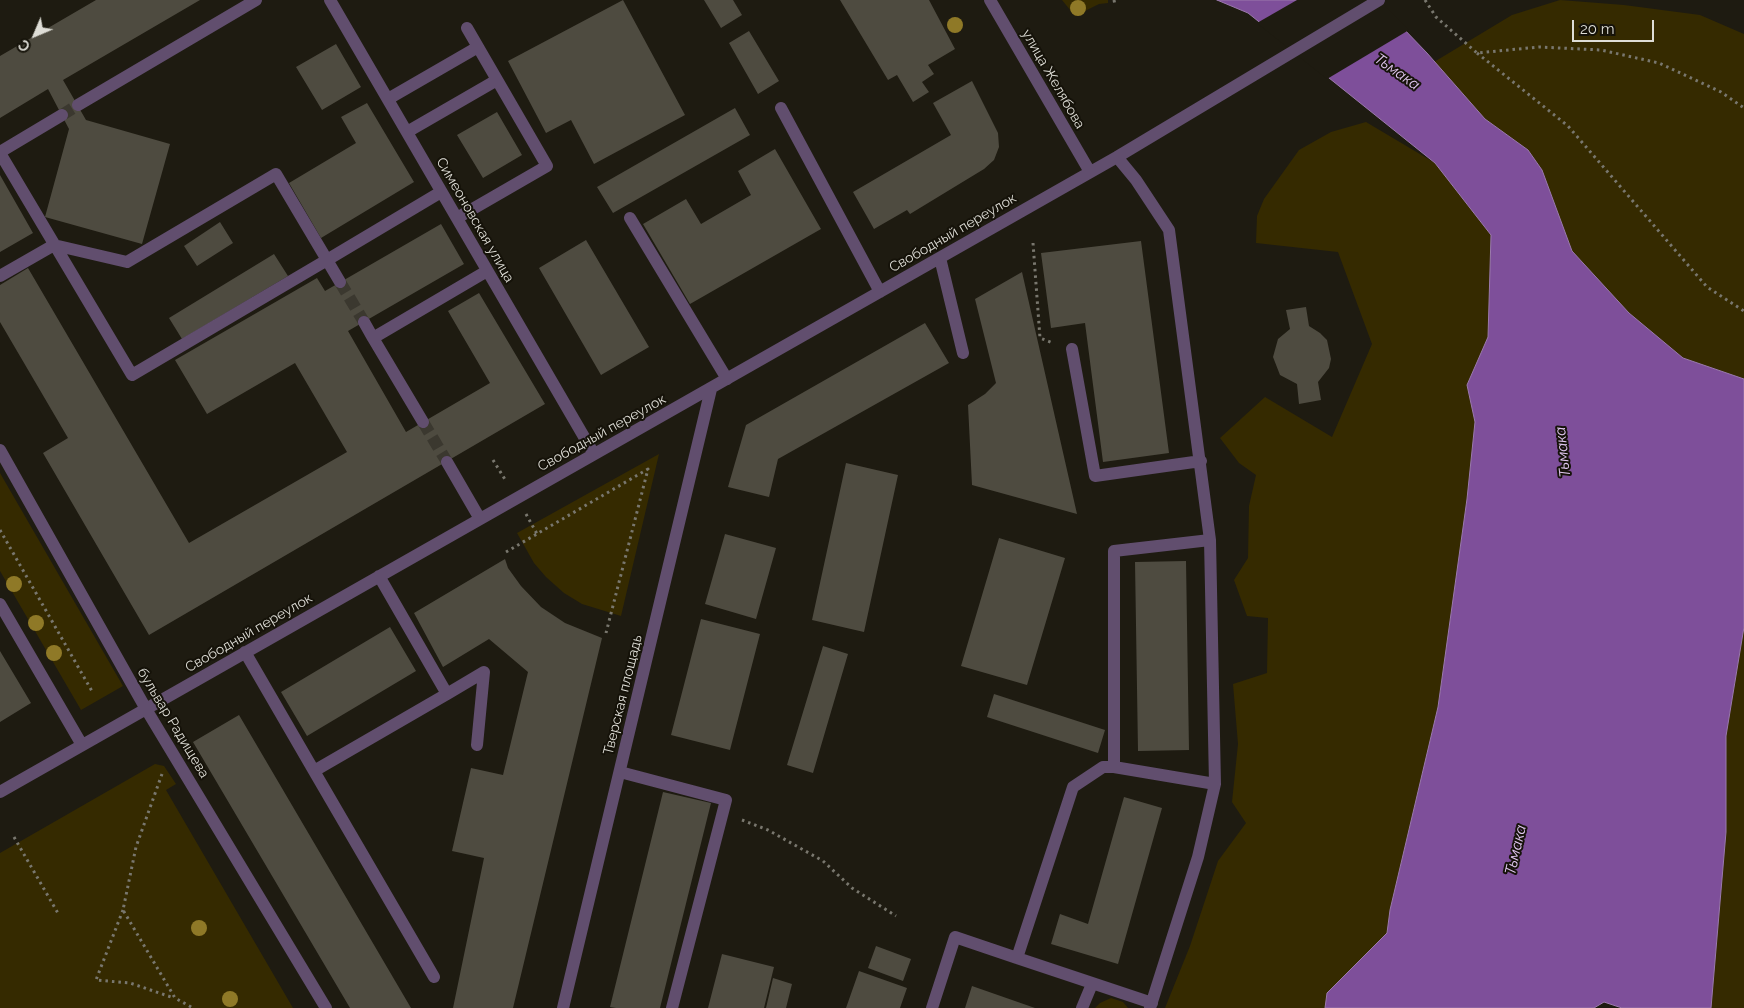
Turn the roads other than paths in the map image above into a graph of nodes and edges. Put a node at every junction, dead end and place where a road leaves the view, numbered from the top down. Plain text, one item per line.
1 (256, 0) edge
2 (330, 0) edge
3 (990, 0) edge
4 (1379, 0) edge
5 (467, 28) dead end
6 (478, 47) junction
7 (497, 80) junction
8 (388, 100) junction
9 (78, 106) tunnel mouth
10 (781, 108) dead end
11 (62, 115) tunnel mouth
12 (407, 132) junction
13 (0, 152) edge
14 (1117, 157) junction
15 (1090, 172) junction
16 (442, 192) junction
17 (457, 218) junction
18 (630, 218) dead end
19 (54, 244) junction
20 (940, 258) junction
21 (327, 260) junction
22 (487, 271) junction
23 (0, 276) edge
24 (340, 282) tunnel mouth
25 (880, 292) junction
26 (364, 322) tunnel mouth
27 (373, 338) junction
28 (1072, 349) road end
29 (963, 353) dead end
30 (727, 379) junction
31 (711, 389) junction
32 (423, 422) tunnel mouth
33 (0, 450) edge
34 (594, 454) junction
35 (1201, 461) junction
36 (447, 462) tunnel mouth
37 (480, 519) junction
38 (1210, 540) junction
39 (379, 576) junction
40 (1, 607) edge
41 (246, 652) junction
42 (447, 694) junction
43 (146, 709) junction
44 (82, 745) junction
45 (477, 745) dead end
46 (1114, 767) junction
47 (314, 771) junction
48 (620, 772) junction
49 (1215, 784) junction
50 (0, 792) edge
51 (1017, 958) junction
52 (434, 977) dead end
53 (1092, 984) junction
54 (1151, 1005) edge
55 (326, 1008) edge
56 (563, 1008) edge
57 (672, 1008) edge
58 (932, 1008) edge
59 (1082, 1008) edge

1 - 9 street
2 - 8 street, Симеоновская улица
3 - 15 street, улица Желябова
4 - 14 street, Свободный переулок
5 - 6 street
6 - 7 street
6 - 8 street
7 - 12 street
7 - 17 street
8 - 12 street, Симеоновская улица
10 - 25 street
11 - 13 street
12 - 16 street, Симеоновская улица
13 - 19 street
14 - 15 street, Свободный переулок
14 - 35 street
15 - 20 street, Свободный переулок
16 - 17 street, Симеоновская улица
16 - 21 street
17 - 22 street, Симеоновская улица
18 - 30 street
19 - 21 street
19 - 21 street
19 - 23 street
20 - 25 street, Свободный переулок
20 - 29 street
21 - 24 street
22 - 27 street
22 - 34 street, Симеоновская улица
25 - 30 street, Свободный переулок
26 - 27 street
27 - 32 street
28 - 35 street
30 - 31 street, Свободный переулок
31 - 34 street, Свободный переулок
31 - 48 street, Тверская площадь
33 - 43 street, бульвар Радищева
34 - 37 street, Свободный переулок
35 - 38 street
36 - 37 street
37 - 39 street, Свободный переулок
38 - 46 street
38 - 49 street
39 - 41 street, Свободный переулок
39 - 42 street
40 - 44 street
41 - 43 street, Свободный переулок
41 - 47 street
42 - 45 street
42 - 47 street
43 - 44 street, Свободный переулок
43 - 55 street, бульвар Радищева
44 - 50 street, Свободный переулок
46 - 49 street
46 - 51 street
47 - 52 street
48 - 56 street, Тверская площадь
48 - 57 street
49 - 54 street
51 - 53 street
51 - 58 street
53 - 54 street
53 - 59 street

